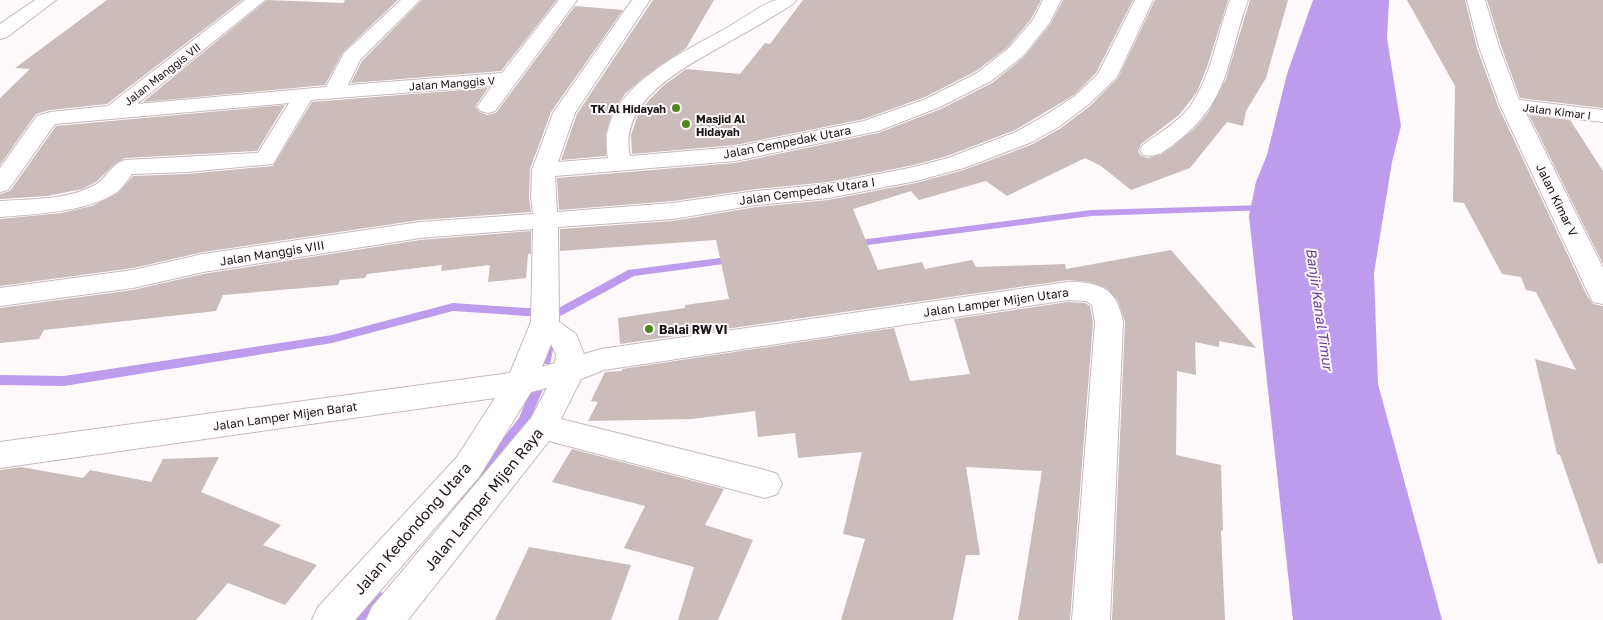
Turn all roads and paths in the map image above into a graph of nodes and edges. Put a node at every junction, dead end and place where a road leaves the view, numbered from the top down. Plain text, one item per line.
1 (47, 0) edge
2 (256, 0) edge
3 (411, 0) edge
4 (568, 0) edge
5 (642, 0) edge
6 (787, 0) edge
7 (1052, 0) edge
8 (1144, 0) edge
9 (1239, 0) edge
10 (1476, 0) edge
11 (0, 33) edge
12 (508, 79) junction
13 (335, 89) junction
14 (304, 95) junction
15 (1511, 105) junction
16 (488, 107) dead end
17 (114, 112) junction
18 (1603, 116) edge
19 (1151, 150) dead end
20 (620, 163) junction
21 (544, 170) junction
22 (0, 185) edge
23 (0, 210) edge
24 (546, 220) junction
25 (1603, 295) edge
26 (0, 297) edge
27 (544, 325) junction
28 (570, 371) junction
29 (521, 383) junction
30 (542, 428) junction
31 (0, 456) edge
32 (765, 484) dead end
33 (331, 620) edge
34 (385, 620) edge
35 (1091, 620) edge

1 - 11 street
2 - 17 street, Jalan Manggis VII
3 - 13 street
4 - 12 street, Jalan Manggis V
5 - 21 street
6 - 20 street
7 - 20 street, Jalan Cempedak Utara
8 - 24 street, Jalan Cempedak Utara I
9 - 19 street
10 - 15 street, Jalan Kimar V
12 - 13 street, Jalan Manggis V
12 - 16 street
13 - 14 street, Jalan Manggis V
14 - 17 street, Jalan Manggis V
14 - 23 street
15 - 18 street, Jalan Kimar I
15 - 25 street, Jalan Kimar V
17 - 22 street, Jalan Manggis VII
20 - 21 street, Jalan Cempedak Utara
21 - 24 street
24 - 26 street, Jalan Manggis VIII
24 - 27 street
27 - 28 street
27 - 29 street, Jalan Kedondong Utara
28 - 29 street, Jalan Lamper Mijen Barat
28 - 30 street, Jalan Lamper Mijen Raya
28 - 35 street, Jalan Lamper Mijen Utara
29 - 31 street, Jalan Lamper Mijen Barat
29 - 33 street, Jalan Kedondong Utara
30 - 32 street
30 - 34 street, Jalan Lamper Mijen Raya

